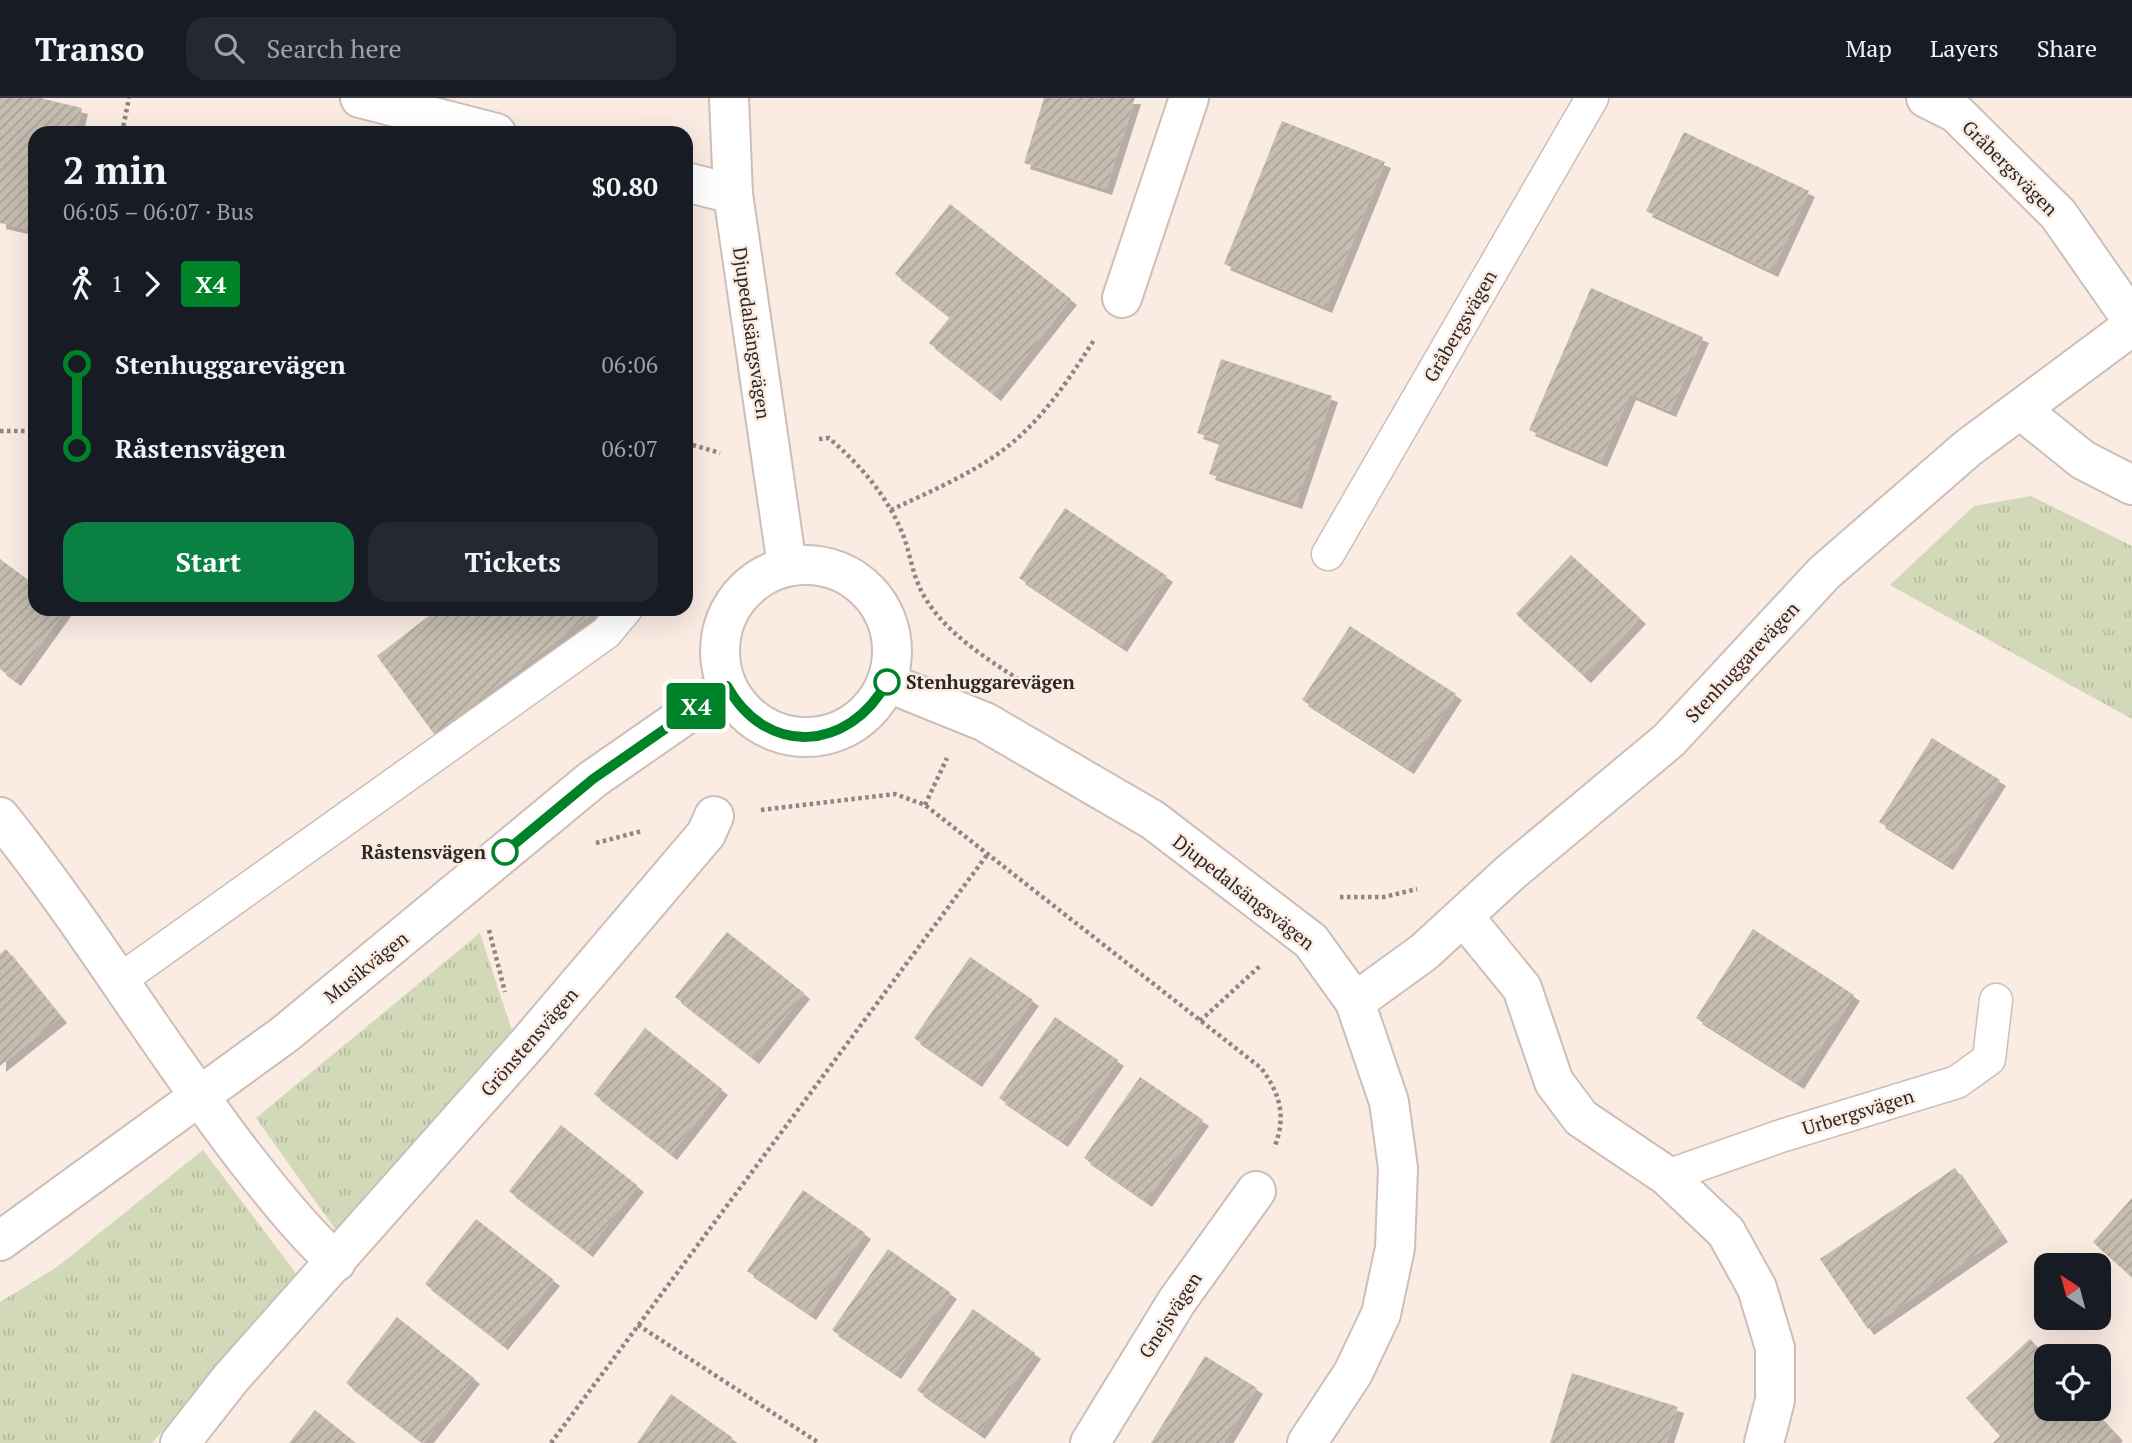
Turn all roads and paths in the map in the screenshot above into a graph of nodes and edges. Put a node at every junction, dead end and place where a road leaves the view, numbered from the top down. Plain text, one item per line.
1 (129, 98) edge
2 (360, 98) edge
3 (729, 98) edge
4 (1189, 98) edge
5 (1592, 98) edge
6 (1926, 98) edge
7 (123, 126) edge
8 (469, 126) edge
9 (693, 184) edge
10 (733, 194) junction
11 (1122, 298) joint
12 (2132, 320) edge
13 (2132, 326) edge
14 (2021, 410) junction
15 (0, 431) edge
16 (28, 432) edge
17 (693, 445) edge
18 (768, 448) junction
19 (2132, 485) edge
20 (891, 510) junction
21 (1328, 554) dead end
22 (787, 566) junction
23 (620, 616) edge
24 (887, 682) junction
25 (727, 686) junction
26 (1037, 691) dead end
27 (713, 816) junction
28 (0, 817) edge
29 (589, 845) dead end
30 (987, 855) junction
31 (1426, 887) dead end
32 (1334, 895) dead end
33 (1464, 917) junction
34 (486, 919) dead end
35 (120, 980) junction
36 (1996, 1000) dead end
37 (1355, 1002) junction
38 (530, 1041) junction
39 (199, 1098) junction
40 (1667, 1176) junction
41 (1256, 1191) joint
42 (0, 1241) edge
43 (336, 1262) junction
44 (638, 1325) junction
45 (180, 1443) edge
46 (551, 1443) edge
47 (819, 1443) edge
48 (1090, 1443) edge
49 (1307, 1443) edge
50 (1764, 1443) edge

1 - 7 path
2 - 8 street
3 - 10 street, Djupedalsängsvägen
4 - 11 street
5 - 21 lane, Gråbergsvägen
6 - 12 street, Gråbergsvägen
9 - 10 street
10 - 18 street, Djupedalsängsvägen
11 - 20 path
13 - 14 street, Stenhuggarevägen
14 - 19 street
14 - 33 street, Stenhuggarevägen
15 - 16 path
17 - 18 path
18 - 20 path
18 - 22 street, Djupedalsängsvägen
20 - 26 path
22 - 24 street
22 - 25 street
23 - 35 lane
24 - 25 street
24 - 37 street, Djupedalsängsvägen
25 - 39 street, Musikvägen
27 - 29 path
27 - 30 path
27 - 38 street, Grönstensvägen
28 - 35 street
30 - 41 path
30 - 44 path
31 - 32 path
33 - 37 street, Stenhuggarevägen
33 - 40 street
34 - 38 path
35 - 39 street
36 - 40 lane, Urbergsvägen
37 - 49 street, Djupedalsängsvägen
38 - 43 street, Grönstensvägen
39 - 42 street, Musikvägen
39 - 43 street
40 - 50 street
41 - 48 street, Gnejsvägen
43 - 45 street, Grönstensvägen
44 - 46 path
44 - 47 path

